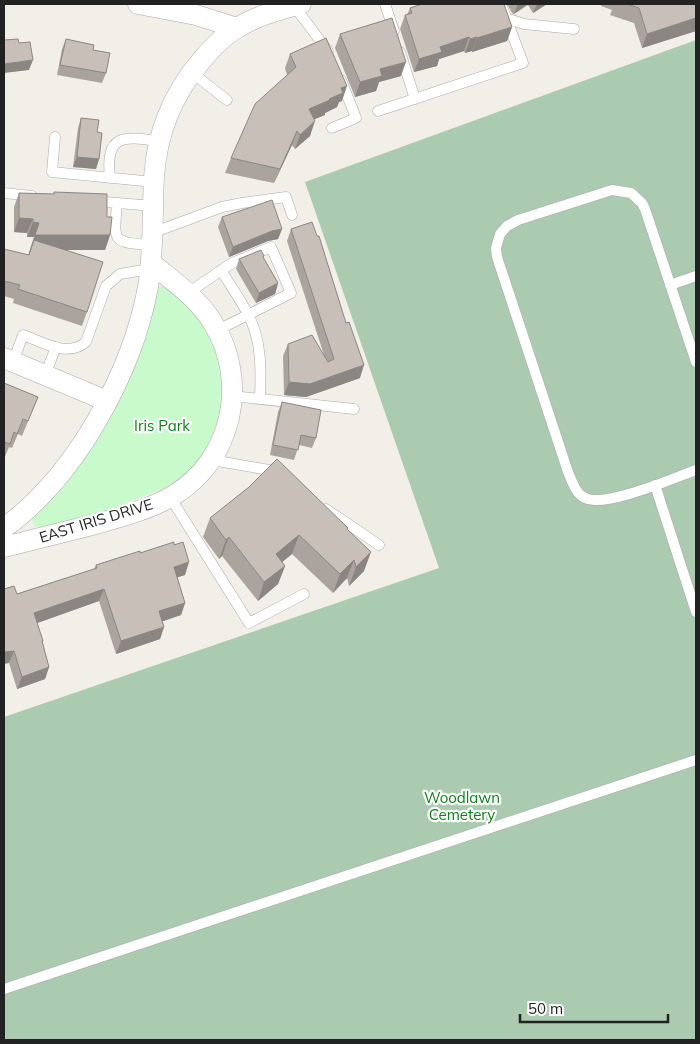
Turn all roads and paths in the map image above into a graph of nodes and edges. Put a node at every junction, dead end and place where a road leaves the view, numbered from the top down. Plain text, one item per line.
1 (138, 4) edge
2 (385, 4) edge
3 (501, 4) edge
4 (289, 6) edge
5 (506, 18) junction
6 (237, 28) junction
7 (574, 30) dead end
8 (331, 58) edge
9 (191, 72) junction
10 (338, 72) edge
11 (416, 99) junction
12 (228, 100) dead end
13 (378, 112) dead end
14 (332, 128) dead end
15 (54, 137) dead end
16 (158, 141) junction
17 (110, 178) junction
18 (154, 182) junction
19 (4, 193) edge
20 (41, 196) edge
21 (79, 200) edge
22 (116, 202) junction
23 (153, 206) junction
24 (292, 215) dead end
25 (151, 252) junction
26 (221, 270) junction
27 (696, 276) edge
28 (670, 285) junction
29 (188, 293) junction
30 (248, 315) junction
31 (218, 330) junction
32 (56, 347) junction
33 (8, 360) edge
34 (696, 362) edge
35 (45, 375) junction
36 (232, 396) junction
37 (260, 399) junction
38 (107, 401) junction
39 (354, 409) dead end
40 (212, 460) junction
41 (696, 470) edge
42 (282, 480) edge
43 (655, 485) junction
44 (170, 497) junction
45 (315, 502) edge
46 (4, 528) edge
47 (379, 545) dead end
48 (4, 546) edge
49 (304, 594) dead end
50 (696, 612) edge
51 (696, 760) edge
52 (4, 989) edge

1 - 6 street
2 - 11 lane
3 - 5 lane
4 - 6 street, EAST IRIS DRIVE
4 - 8 lane
5 - 7 lane
5 - 11 lane
6 - 9 street, EAST IRIS DRIVE
9 - 12 lane
9 - 16 street, EAST IRIS DRIVE
10 - 14 lane
11 - 13 lane
15 - 17 lane
16 - 17 lane
16 - 18 street, EAST IRIS DRIVE
17 - 18 lane
18 - 23 street, EAST IRIS DRIVE
19 - 20 lane
21 - 22 lane
22 - 23 lane
22 - 25 lane
23 - 25 street, EAST IRIS DRIVE
24 - 25 lane
25 - 29 street, EAST IRIS DRIVE
25 - 32 lane
25 - 38 street, EAST IRIS DRIVE
26 - 29 lane
26 - 30 lane
26 - 30 lane
27 - 28 lane
28 - 34 lane
28 - 43 lane
29 - 31 street, EAST IRIS DRIVE
30 - 31 lane
30 - 37 lane
31 - 36 street, EAST IRIS DRIVE
32 - 33 lane
32 - 35 lane
33 - 35 street
35 - 38 street
36 - 37 lane
36 - 40 street, EAST IRIS DRIVE
37 - 39 lane
38 - 46 street, EAST IRIS DRIVE
40 - 42 lane
40 - 44 street, EAST IRIS DRIVE
41 - 43 lane
43 - 50 lane
44 - 48 street, EAST IRIS DRIVE
44 - 49 lane
45 - 47 lane
51 - 52 lane

